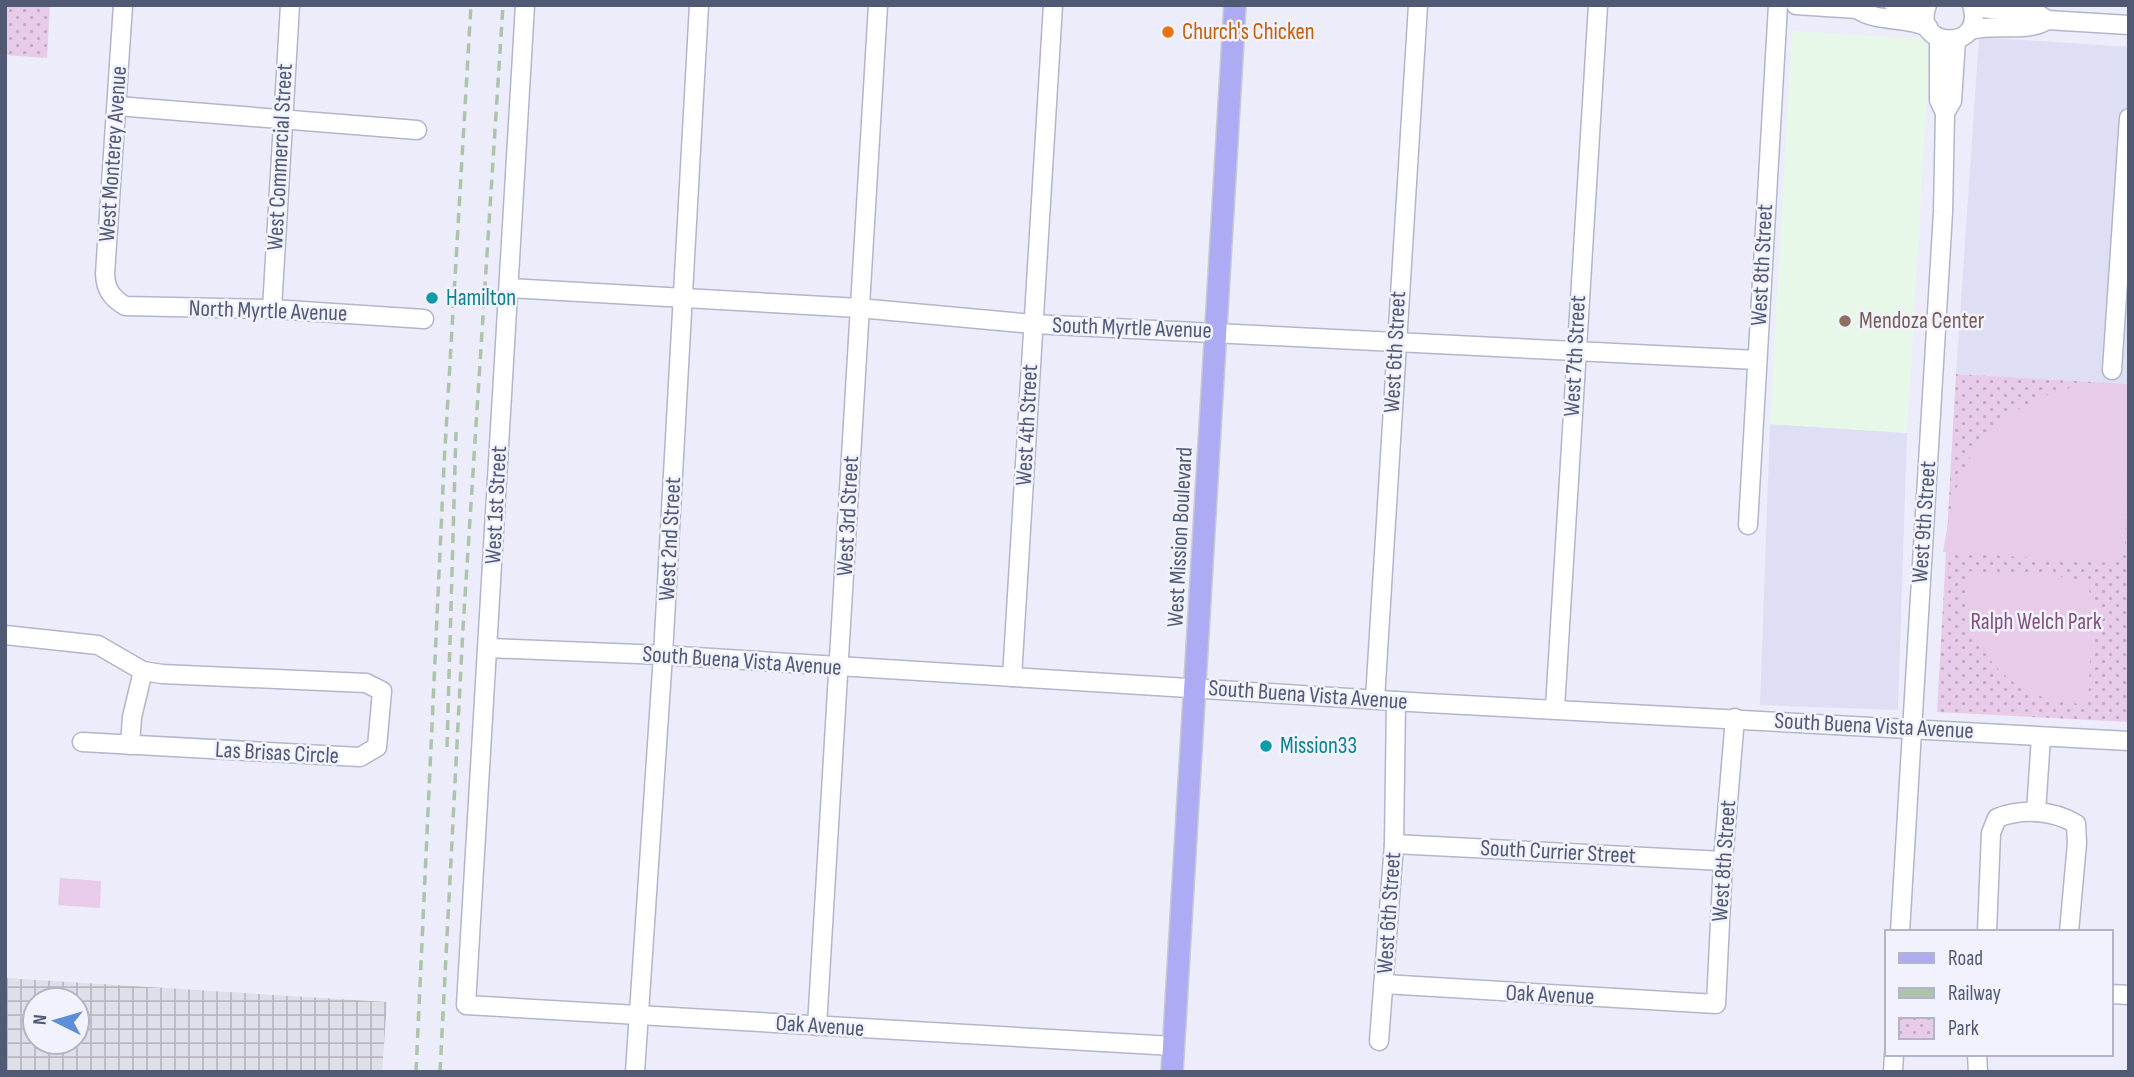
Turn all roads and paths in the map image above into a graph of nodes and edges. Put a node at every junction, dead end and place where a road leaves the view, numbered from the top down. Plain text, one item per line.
1 (123, 5) edge
2 (290, 5) edge
3 (526, 5) edge
4 (699, 5) edge
5 (878, 5) edge
6 (1053, 5) edge
7 (1235, 5) edge
8 (1418, 5) edge
9 (1598, 5) edge
10 (1778, 5) edge
11 (1796, 5) edge
12 (1894, 5) edge
13 (1918, 5) edge
14 (1927, 5) edge
15 (1973, 6) edge
16 (1861, 7) edge
17 (2047, 20) junction
18 (2129, 25) edge
19 (1948, 34) junction
20 (117, 106) junction
21 (282, 117) junction
22 (2129, 118) edge
23 (417, 130) dead end
24 (509, 288) junction
25 (683, 298) junction
26 (115, 299) joint
27 (859, 308) junction
28 (272, 309) junction
29 (424, 319) dead end
30 (1033, 324) junction
31 (1219, 331) junction
32 (1395, 342) junction
33 (1576, 351) junction
34 (1757, 360) junction
35 (2112, 370) dead end
36 (1748, 524) dead end
37 (5, 635) edge
38 (488, 648) junction
39 (663, 655) junction
40 (839, 668) junction
41 (143, 670) junction
42 (1012, 677) junction
43 (1197, 687) junction
44 (1375, 699) junction
45 (1396, 701) junction
46 (1555, 708) junction
47 (1735, 718) junction
48 (1911, 727) junction
49 (2041, 737) junction
50 (2129, 741) edge
51 (82, 742) dead end
52 (130, 745) junction
53 (2036, 812) junction
54 (1394, 844) junction
55 (1723, 861) junction
56 (1900, 930) edge
57 (1987, 930) edge
58 (2069, 930) edge
59 (1384, 984) junction
60 (1716, 1004) joint
61 (467, 1005) joint
62 (639, 1014) junction
63 (817, 1026) junction
64 (1379, 1041) dead end
65 (1173, 1046) junction
66 (635, 1072) edge
67 (1172, 1072) edge

1 - 20 street, West Monterey Avenue
2 - 21 street, West Commercial Street
3 - 24 street, West 1st Street
4 - 25 street, West 2nd Street
5 - 27 street, West 3rd Street
6 - 30 street, West 4th Street
7 - 31 main road, West Mission Boulevard
8 - 32 street, West 6th Street
9 - 33 street, West 7th Street
10 - 34 street, West 8th Street
11 - 16 street
12 - 13 street
14 - 19 street
15 - 17 street
15 - 19 street
16 - 19 street
17 - 18 street
17 - 19 street
19 - 48 street, West 9th Street
20 - 21 street
20 - 26 street, West Monterey Avenue
21 - 23 street
21 - 28 street, West Commercial Street
22 - 35 street
24 - 25 street, South Myrtle Avenue
24 - 38 street, West 1st Street
25 - 27 street, South Myrtle Avenue
25 - 39 street, West 2nd Street
26 - 28 street, North Myrtle Avenue
27 - 30 street, South Myrtle Avenue
27 - 40 street, West 3rd Street
28 - 29 street, North Myrtle Avenue
30 - 31 street, South Myrtle Avenue
30 - 42 street, West 4th Street
31 - 32 street, South Myrtle Avenue
31 - 43 main road, West Mission Boulevard
32 - 33 street, South Myrtle Avenue
32 - 44 street, West 6th Street
33 - 34 street, South Myrtle Avenue
33 - 46 street, West 7th Street
34 - 36 street, West 8th Street
37 - 41 street, Las Brisas Circle
38 - 39 street, South Buena Vista Avenue
38 - 61 street, West 1st Street
39 - 40 street, South Buena Vista Avenue
39 - 62 street, West 2nd Street
40 - 42 street, South Buena Vista Avenue
40 - 63 street, West 3rd Street
41 - 52 street
41 - 52 street, Las Brisas Circle
42 - 43 street, South Buena Vista Avenue
43 - 44 street, South Buena Vista Avenue
43 - 65 main road, West Mission Boulevard
44 - 45 street, South Buena Vista Avenue
45 - 46 street, South Buena Vista Avenue
45 - 54 street, West 6th Street
46 - 47 street, South Buena Vista Avenue
47 - 48 street, South Buena Vista Avenue
47 - 55 street, West 8th Street
48 - 49 street, South Buena Vista Avenue
48 - 56 street, West 9th Street
49 - 50 street, South Buena Vista Avenue
49 - 53 street
51 - 52 street, Las Brisas Circle
53 - 57 street
53 - 58 street
54 - 55 street, South Currier Street
54 - 59 street, West 6th Street
55 - 60 street, West 8th Street
59 - 60 street, Oak Avenue
59 - 64 street, West 6th Street
61 - 62 street, Oak Avenue
62 - 63 street, Oak Avenue
62 - 66 street, West 2nd Street
63 - 65 street, Oak Avenue
65 - 67 main road, West Mission Boulevard

